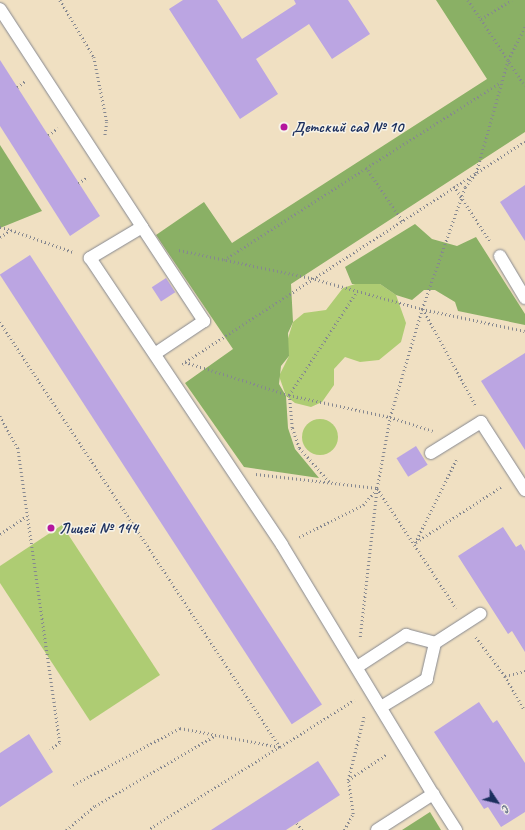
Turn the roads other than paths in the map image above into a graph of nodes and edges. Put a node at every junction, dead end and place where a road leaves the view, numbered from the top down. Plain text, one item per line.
1 (0, 9) edge
2 (142, 227) junction
3 (500, 256) road end
4 (525, 298) edge
5 (156, 353) junction
6 (431, 453) dead end
7 (525, 490) edge
8 (480, 614) dead end
9 (435, 643) junction
10 (357, 667) junction
11 (381, 707) junction
12 (433, 794) junction
13 (377, 830) edge
14 (456, 830) edge

1 - 2 lane
2 - 5 lane
2 - 5 lane
3 - 4 lane
5 - 10 lane
6 - 7 lane
8 - 9 lane
9 - 10 lane
9 - 11 lane
10 - 11 lane
11 - 12 lane
12 - 13 lane
12 - 14 lane

